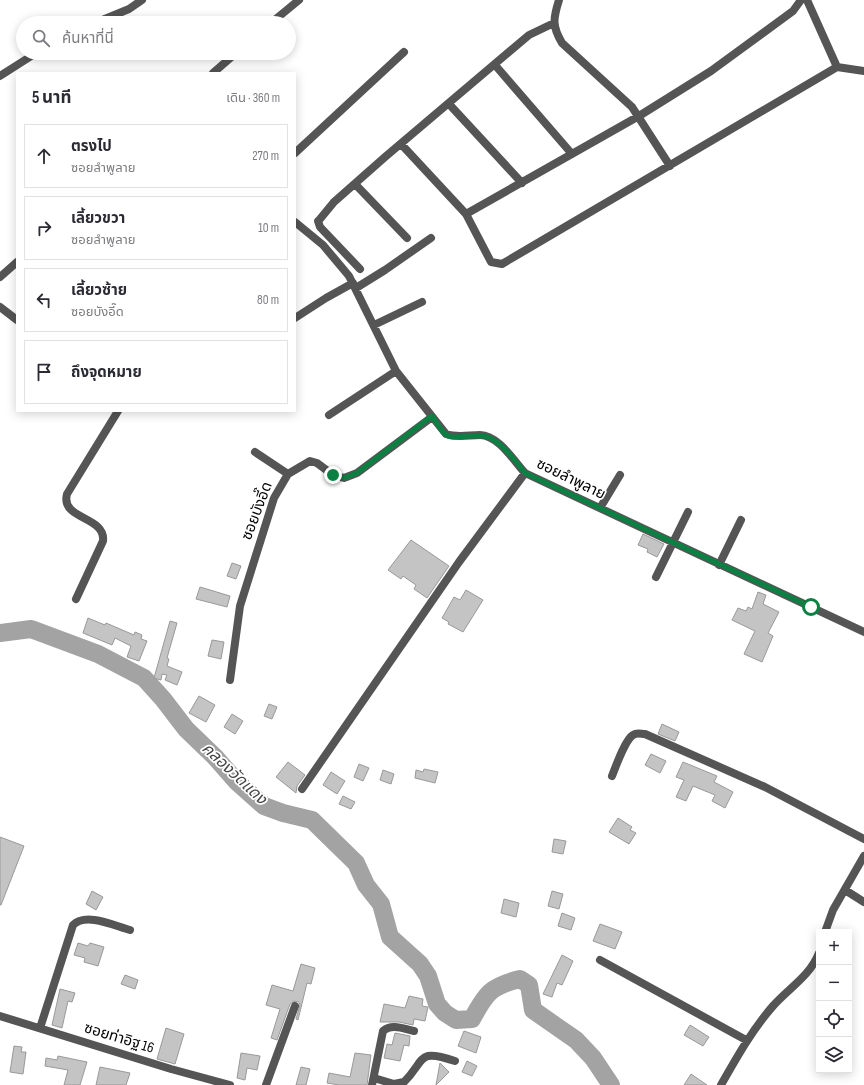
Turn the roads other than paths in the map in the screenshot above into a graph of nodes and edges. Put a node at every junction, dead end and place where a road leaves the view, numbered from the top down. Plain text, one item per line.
1 (142, 0) edge
2 (299, 0) edge
3 (559, 0) edge
4 (801, 0) edge
5 (807, 0) edge
6 (112, 16) edge
7 (280, 16) edge
8 (554, 23) junction
9 (404, 52) dead end
10 (25, 60) edge
11 (228, 60) edge
12 (495, 65) junction
13 (837, 67) junction
14 (864, 71) edge
15 (214, 72) edge
16 (0, 76) edge
17 (449, 104) junction
18 (639, 116) junction
19 (401, 144) junction
20 (296, 152) edge
21 (572, 154) junction
22 (670, 166) junction
23 (522, 183) junction
24 (355, 184) junction
25 (466, 214) junction
26 (296, 223) edge
27 (407, 238) dead end
28 (431, 238) dead end
29 (16, 263) edge
30 (360, 269) dead end
31 (0, 277) edge
32 (354, 286) junction
33 (422, 302) dead end
34 (0, 307) edge
35 (296, 317) edge
36 (16, 319) edge
37 (374, 325) junction
38 (396, 371) junction
39 (117, 412) edge
40 (329, 415) dead end
41 (432, 416) junction
42 (255, 452) dead end
43 (525, 473) junction
44 (288, 474) junction
45 (620, 475) dead end
46 (600, 508) junction
47 (688, 512) dead end
48 (741, 520) dead end
49 (674, 543) junction
50 (719, 565) junction
51 (656, 576) dead end
52 (76, 599) dead end
53 (864, 632) edge
54 (230, 680) dead end
55 (612, 776) dead end
56 (302, 789) dead end
57 (864, 839) edge
58 (864, 856) edge
59 (845, 890) junction
60 (864, 902) edge
61 (826, 929) edge
62 (130, 930) dead end
63 (816, 959) edge
64 (600, 960) dead end
65 (295, 1006) dead end
66 (0, 1016) edge
67 (40, 1028) junction
68 (414, 1031) dead end
69 (746, 1040) junction
70 (454, 1062) dead end
71 (373, 1082) edge
72 (230, 1085) edge
73 (266, 1085) edge
74 (721, 1085) edge

1 - 6 street
2 - 7 street
3 - 8 street
4 - 18 street
5 - 13 street
8 - 12 street
8 - 18 street
9 - 20 street
10 - 16 street
11 - 15 street
12 - 17 street
12 - 21 street
13 - 14 street
13 - 22 street
17 - 19 street
17 - 23 street
18 - 21 street
18 - 22 street
19 - 24 street
19 - 25 street
21 - 23 street
22 - 25 street
23 - 25 street
24 - 27 street
24 - 30 street
26 - 32 street, ซอยลำพูลาย
28 - 32 street
29 - 31 street
32 - 35 street
32 - 37 street, ซอยลำพูลาย
33 - 37 street
34 - 36 street
37 - 38 street, ซอยลำพูลาย
38 - 40 street
38 - 41 street, ซอยลำพูลาย
39 - 52 street
41 - 43 street, ซอยลำพูลาย
41 - 44 street, ซอยบังอี๊ด
42 - 44 street
43 - 46 street, ซอยลำพูลาย
43 - 56 street
44 - 54 street, ซอยบังอี๊ด
45 - 46 street
46 - 49 street, ซอยลำพูลาย
47 - 49 street
48 - 50 street
49 - 50 street, ซอยลำพูลาย
49 - 51 street
50 - 53 street, ซอยลำพูลาย
55 - 57 street
58 - 59 street
59 - 60 street
59 - 61 street
62 - 67 street
63 - 69 street
64 - 69 street
65 - 73 street
66 - 67 street, ซอยท่าอิฐ 16
67 - 72 street, ซอยท่าอิฐ 16
68 - 71 street
69 - 74 street
70 - 71 street

